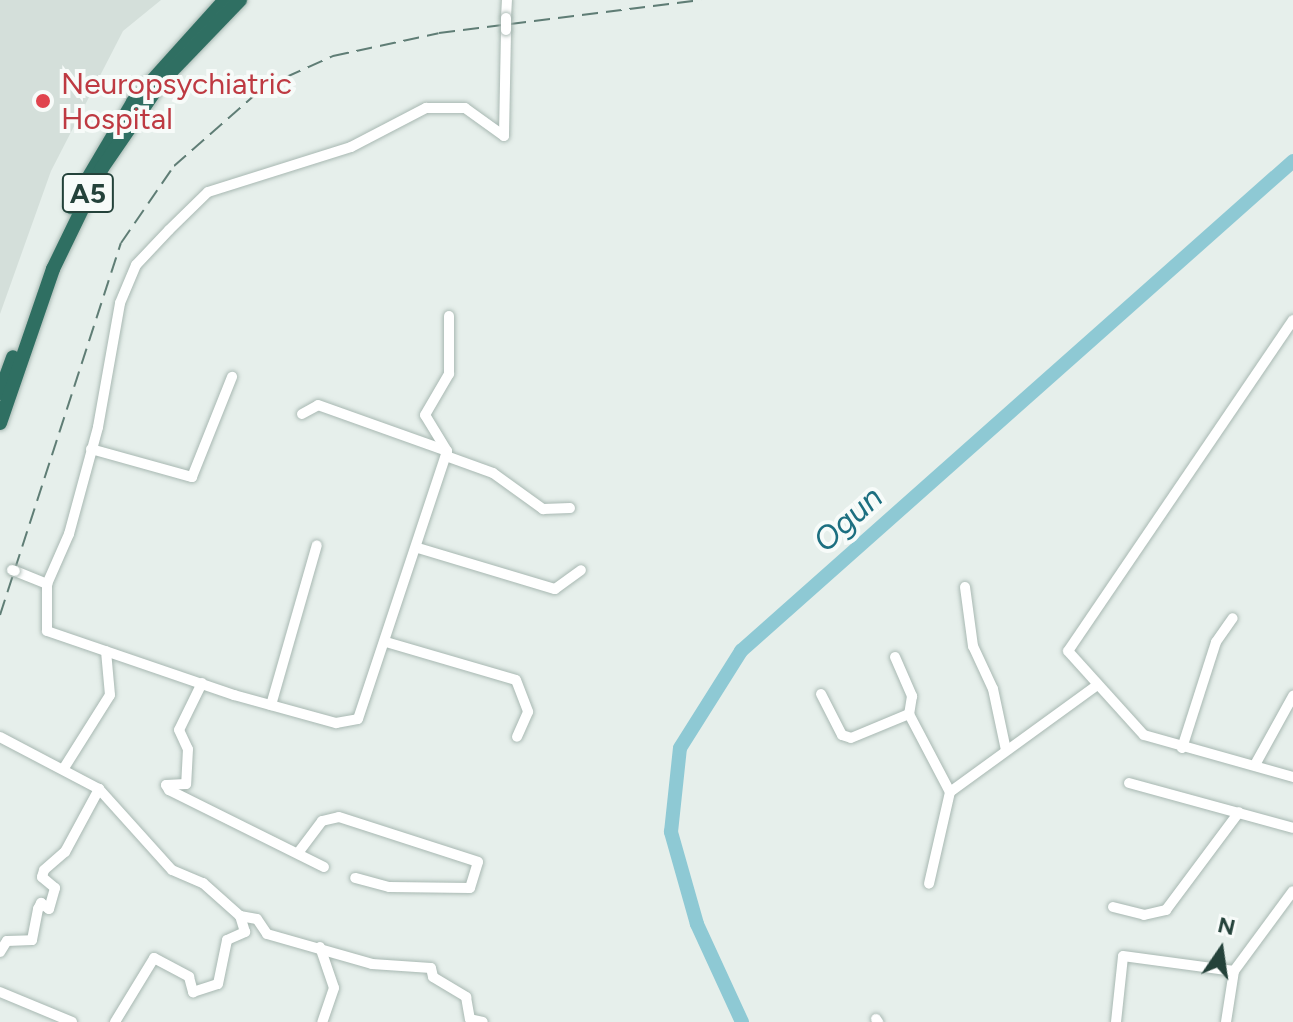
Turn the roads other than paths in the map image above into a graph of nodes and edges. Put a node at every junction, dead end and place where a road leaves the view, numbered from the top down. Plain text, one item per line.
1 (225, 0) edge
2 (240, 0) edge
3 (507, 0) edge
4 (449, 316) dead end
5 (1293, 320) edge
6 (232, 377) dead end
7 (0, 393) edge
8 (302, 414) dead end
9 (0, 423) edge
10 (91, 449) junction
11 (446, 454) junction
12 (570, 508) dead end
13 (317, 545) dead end
14 (418, 548) junction
15 (0, 567) edge
16 (581, 570) dead end
17 (47, 584) junction
18 (965, 587) dead end
19 (1233, 618) dead end
20 (386, 642) junction
21 (106, 651) junction
22 (895, 657) dead end
23 (202, 683) junction
24 (1096, 686) junction
25 (821, 694) dead end
26 (1293, 696) edge
27 (271, 705) junction
28 (909, 714) junction
29 (0, 737) edge
30 (517, 737) dead end
31 (1182, 748) junction
32 (1006, 750) junction
33 (1256, 763) junction
34 (64, 768) junction
35 (1293, 777) edge
36 (1129, 783) dead end
37 (99, 789) junction
38 (950, 792) junction
39 (1239, 812) junction
40 (1293, 828) edge
41 (298, 853) junction
42 (324, 867) dead end
43 (355, 878) dead end
44 (929, 884) dead end
45 (1293, 891) edge
46 (1113, 907) dead end
47 (240, 916) junction
48 (320, 947) junction
49 (0, 952) edge
50 (1234, 971) junction
51 (0, 992) edge
52 (72, 1022) edge
53 (115, 1022) edge
54 (322, 1022) edge
55 (483, 1022) edge
56 (1116, 1022) edge
57 (1226, 1022) edge

1 - 7 highway, A5
2 - 9 highway, A5
3 - 10 street
4 - 11 street
5 - 24 street
6 - 10 street
8 - 11 street
10 - 17 street
11 - 12 street
11 - 14 street
13 - 27 street
14 - 16 street
14 - 20 street
15 - 17 street
17 - 21 street
18 - 32 street
19 - 31 street
20 - 27 street
20 - 30 street
21 - 23 street
21 - 34 street
22 - 28 street
23 - 27 street
23 - 41 street
24 - 31 street
24 - 32 street
25 - 28 street
26 - 33 street
28 - 38 street
29 - 34 street
31 - 33 street
32 - 38 street
33 - 35 street
34 - 37 street
36 - 39 street
37 - 47 street
37 - 49 street
38 - 44 street
39 - 40 street
39 - 46 street
41 - 42 street
41 - 43 street
45 - 50 street
47 - 48 street
47 - 53 street
48 - 54 street
48 - 55 street
50 - 56 street
50 - 57 street
51 - 52 street

